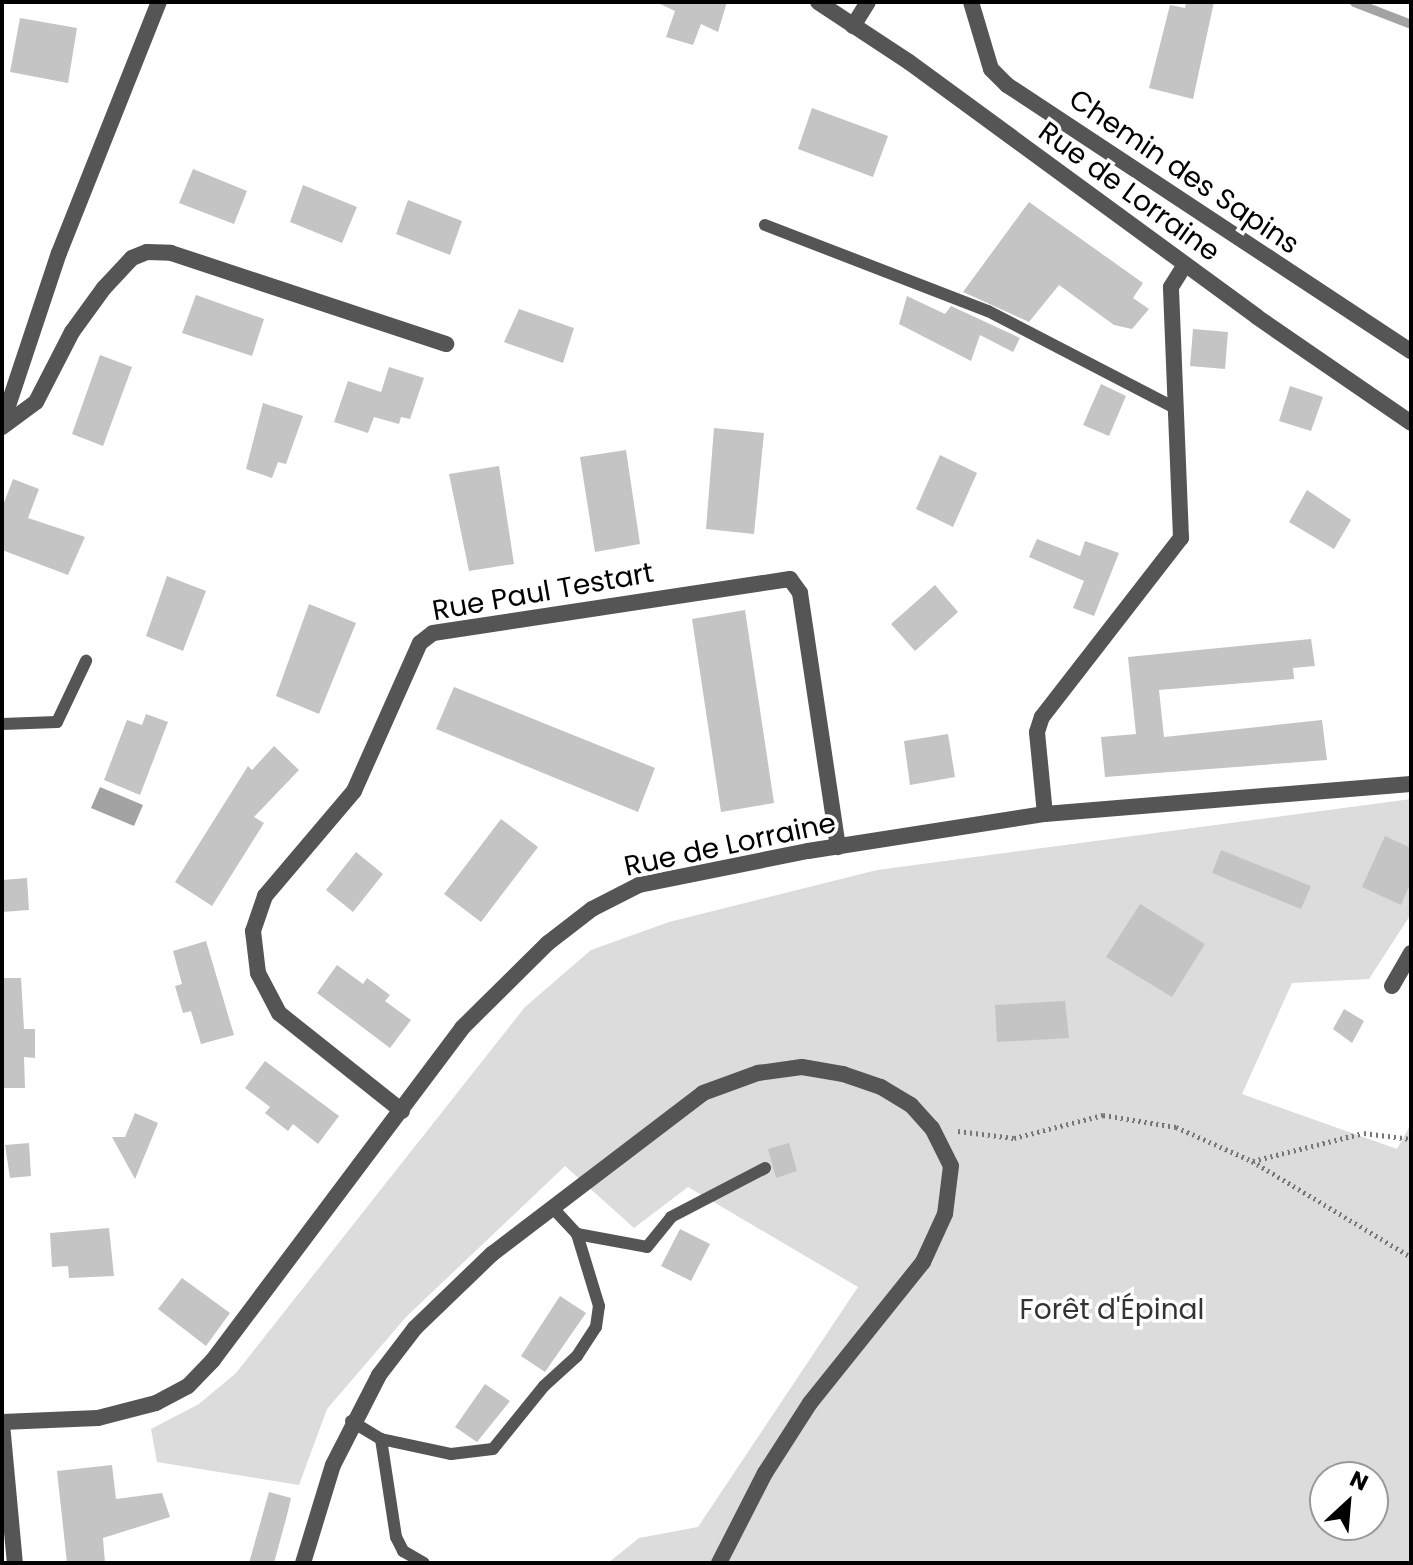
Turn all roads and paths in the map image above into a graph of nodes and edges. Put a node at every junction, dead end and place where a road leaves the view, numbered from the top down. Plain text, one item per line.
1 (159, 2) edge
2 (818, 2) edge
3 (868, 2) edge
4 (971, 2) edge
5 (853, 26) junction
6 (765, 225) dead end
7 (1185, 265) junction
8 (446, 344) dead end
9 (1411, 351) edge
10 (1175, 408) junction
11 (1411, 423) edge
12 (2, 426) edge
13 (86, 661) dead end
14 (2, 724) edge
15 (1411, 784) edge
16 (1045, 814) junction
17 (838, 847) junction
18 (1411, 953) edge
19 (1392, 986) dead end
20 (402, 1111) junction
21 (932, 1128) junction
22 (1411, 1139) edge
23 (1252, 1161) junction
24 (765, 1168) dead end
25 (552, 1207) junction
26 (577, 1234) junction
27 (1411, 1257) edge
28 (351, 1421) junction
29 (2, 1423) edge
30 (381, 1439) junction
31 (15, 1563) edge
32 (303, 1563) edge
33 (424, 1563) edge
34 (719, 1563) edge

1 - 12 street
2 - 5 street, Rue de Lorraine
3 - 5 street
4 - 9 street, Chemin des Sapins
5 - 7 street, Rue de Lorraine
6 - 10 lane
7 - 10 street
7 - 11 street, Rue de Lorraine
8 - 12 street
10 - 16 street
13 - 14 lane
15 - 16 street, Rue de Lorraine
16 - 17 street, Rue de Lorraine
17 - 20 street, Rue de Lorraine
17 - 20 street, Rue Paul Testart
18 - 19 street
20 - 29 street, Rue de Lorraine
21 - 23 path
21 - 25 street
21 - 34 street
22 - 23 path
23 - 27 path
24 - 26 lane
25 - 26 lane
25 - 28 street
26 - 30 lane
28 - 30 lane
28 - 32 street
29 - 31 street
30 - 33 lane

